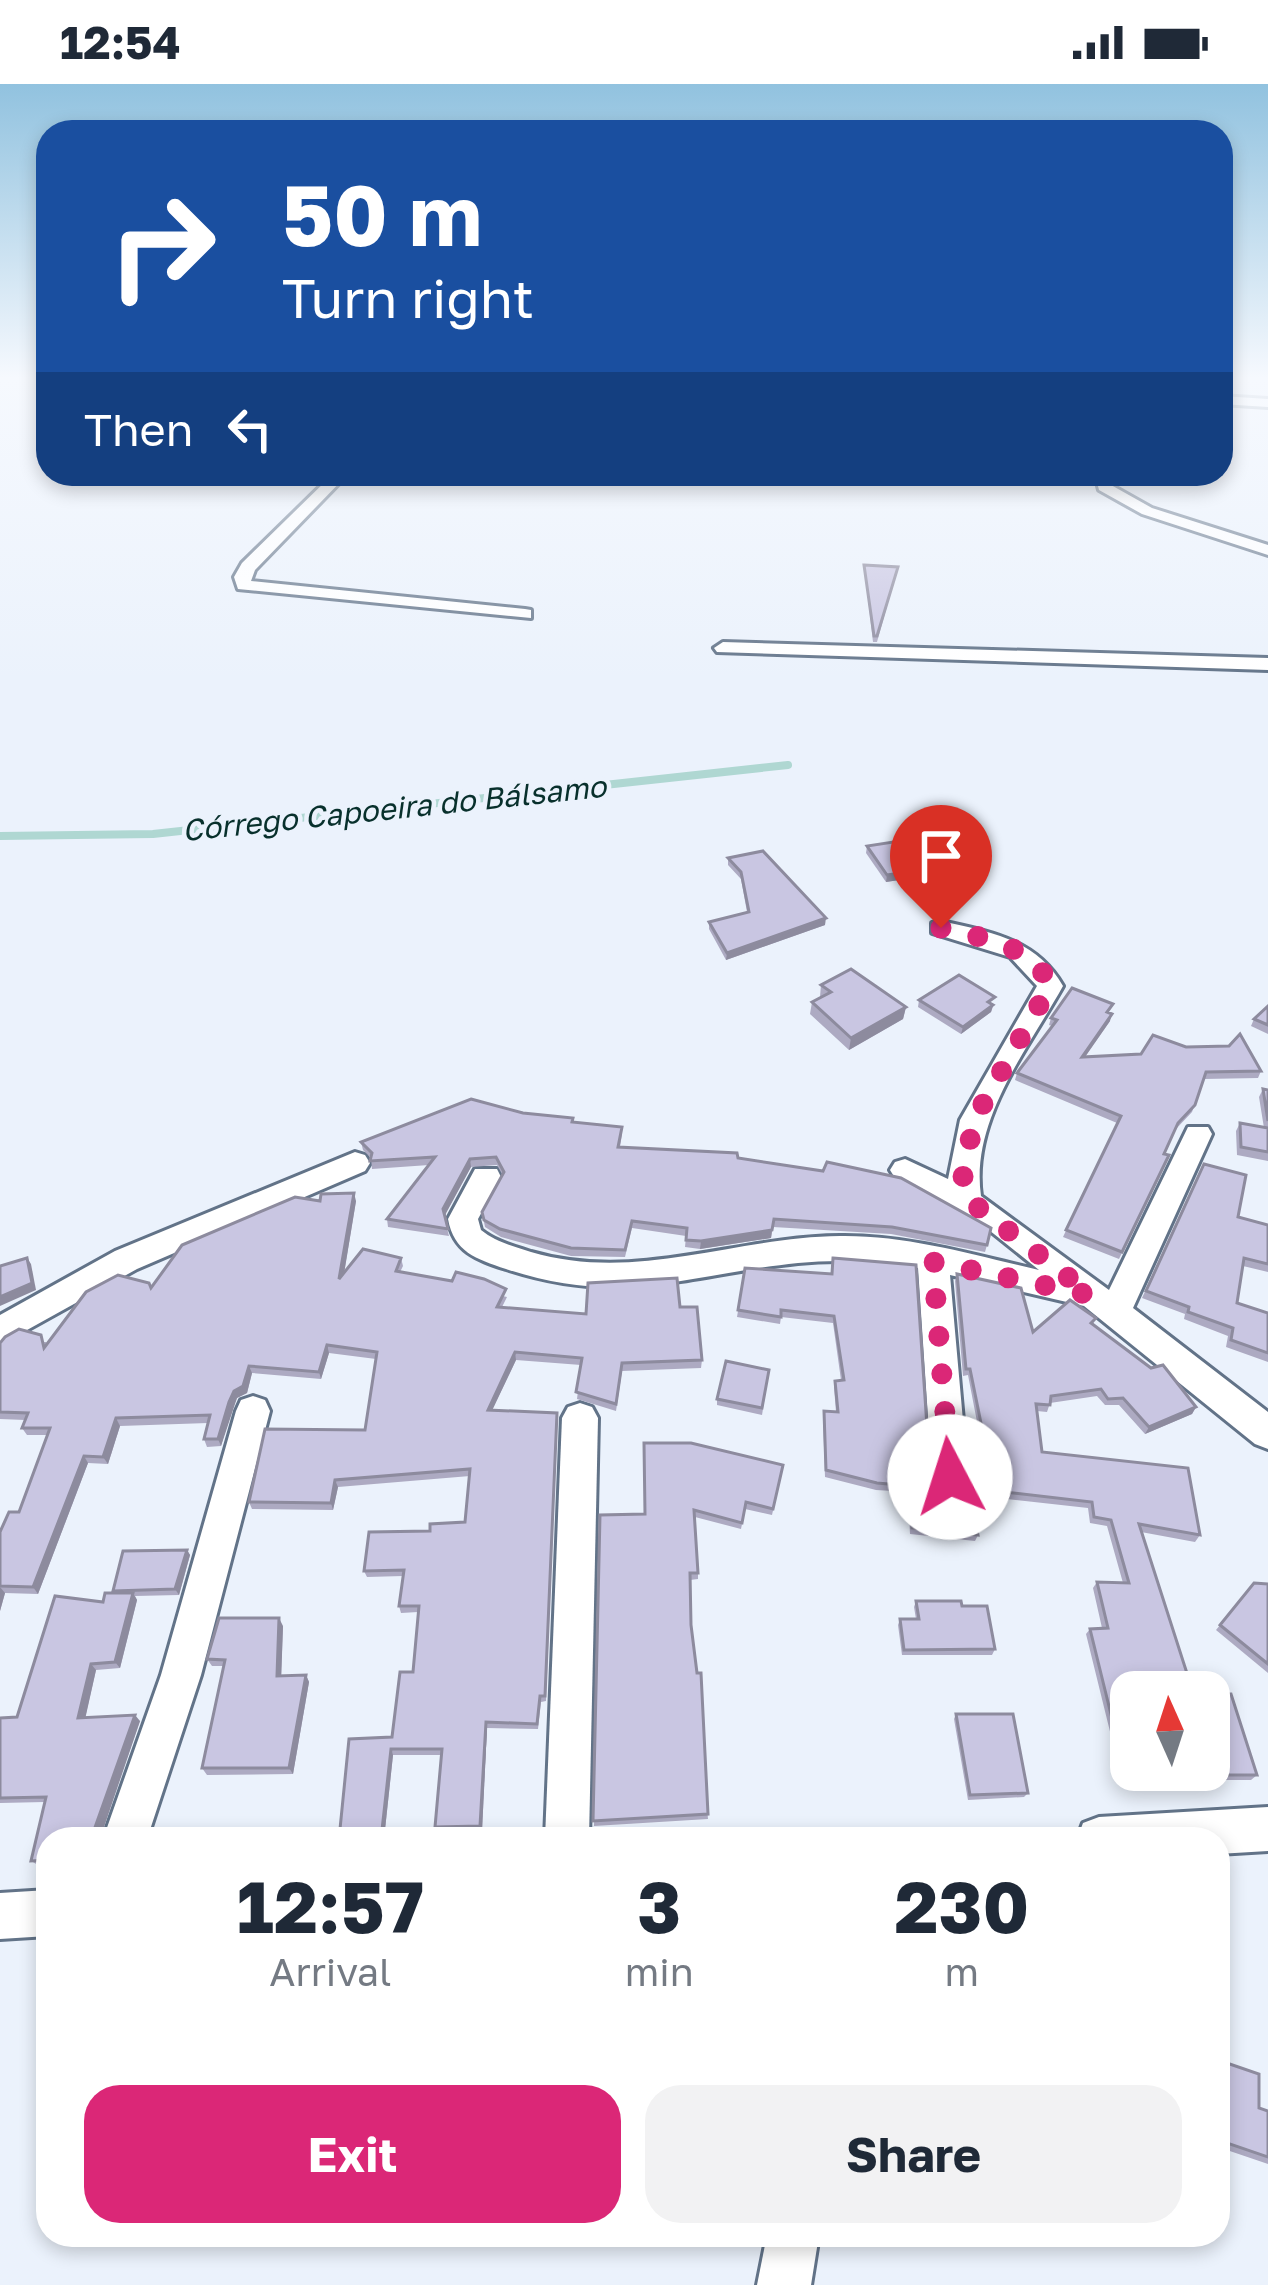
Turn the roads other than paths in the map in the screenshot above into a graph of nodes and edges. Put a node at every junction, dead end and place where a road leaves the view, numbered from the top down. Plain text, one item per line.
1 (328, 486) edge
2 (1104, 486) edge
3 (1268, 550) edge
4 (525, 614) dead end
5 (723, 648) dead end
6 (1268, 664) edge
7 (941, 928) dead end
8 (1198, 1134) dead end
9 (355, 1163) dead end
10 (905, 1170) dead end
11 (485, 1177) dead end
12 (966, 1198) junction
13 (933, 1262) junction
14 (1103, 1304) junction
15 (0, 1330) edge
16 (253, 1412) dead end
17 (580, 1418) dead end
18 (1268, 1432) edge
19 (950, 1477) dead end
20 (129, 1827) edge
21 (567, 1827) edge
22 (1268, 1829) edge
23 (1230, 1831) edge
24 (36, 1914) edge
25 (0, 1916) edge
26 (791, 2247) edge
27 (784, 2285) edge

1 - 4 street
2 - 3 street
5 - 6 street
7 - 12 street
8 - 14 street
9 - 15 street
10 - 12 street
11 - 13 street
12 - 14 street
13 - 14 street
13 - 19 street
14 - 18 street
16 - 20 street
17 - 21 street
22 - 23 street
24 - 25 street
26 - 27 street

